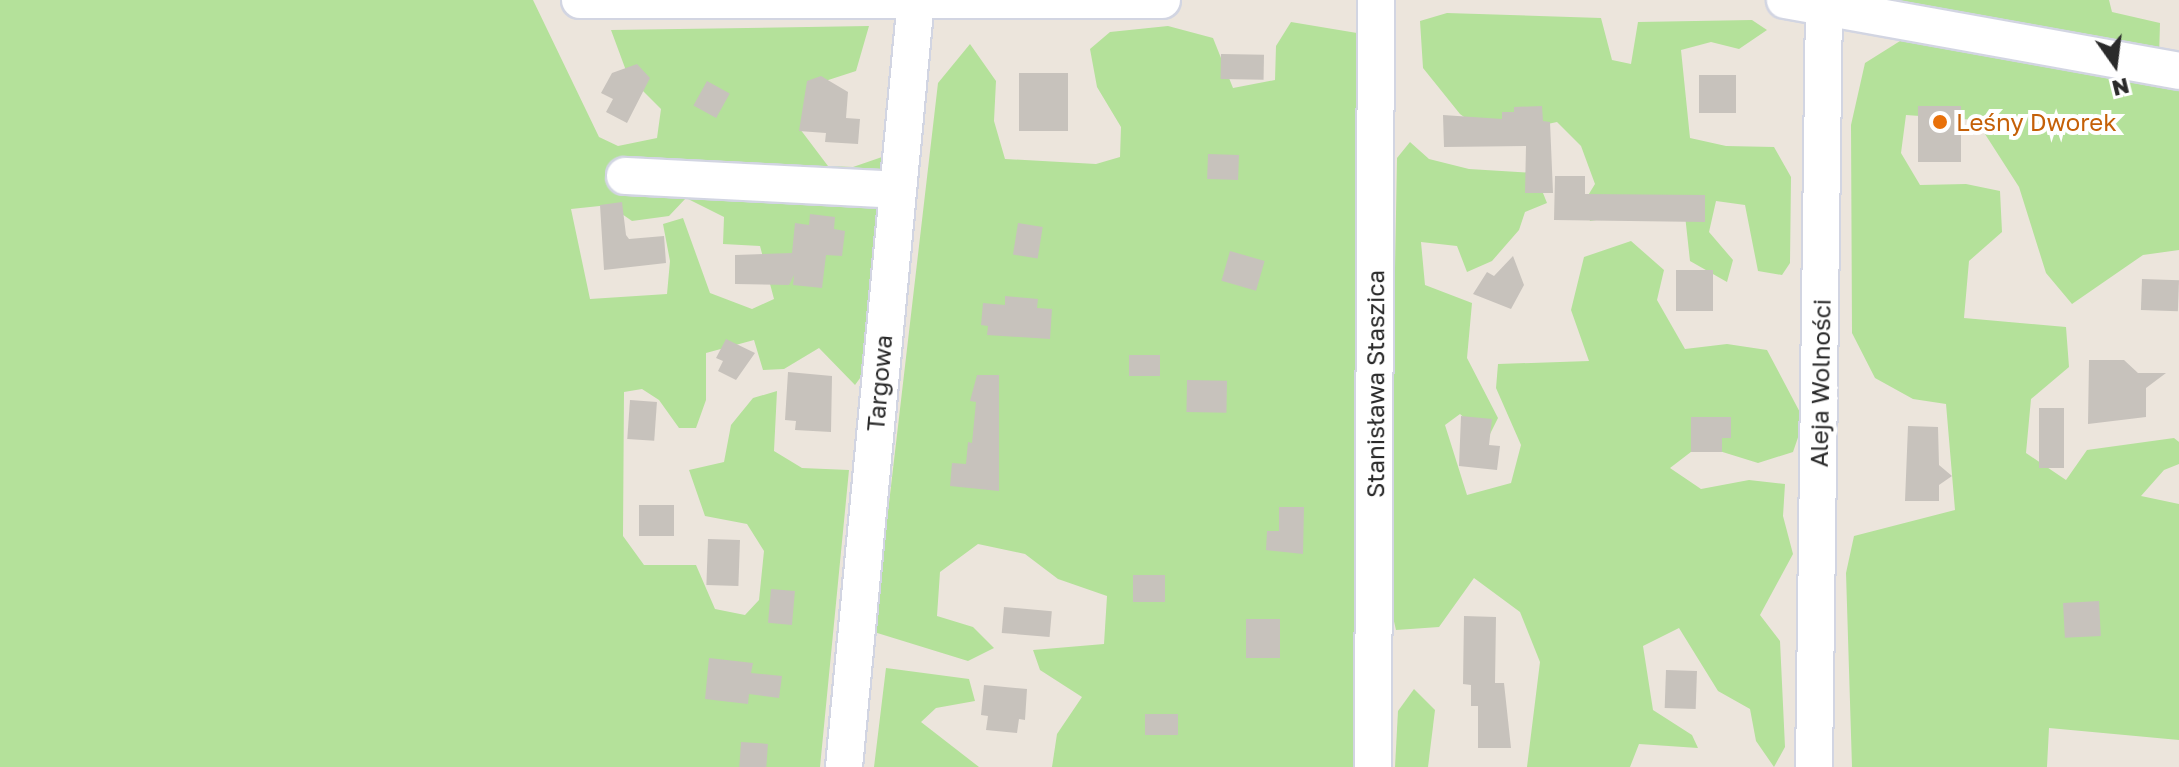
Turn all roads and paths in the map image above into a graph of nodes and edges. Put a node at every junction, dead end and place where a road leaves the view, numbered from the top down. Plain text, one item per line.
1 (580, 0) edge
2 (1162, 0) edge
3 (1376, 0) edge
4 (1785, 0) edge
5 (917, 2) edge
6 (1825, 2) edge
7 (2179, 71) edge
8 (625, 176) dead end
9 (898, 190) junction
10 (844, 767) edge
11 (1373, 767) edge
12 (1814, 767) edge

1 - 5 street
2 - 5 street
3 - 11 street, Stanisława Staszica
4 - 6 street
5 - 9 street, Targowa
6 - 7 street
6 - 12 street, Aleja Wolności
8 - 9 street
9 - 10 street, Targowa

